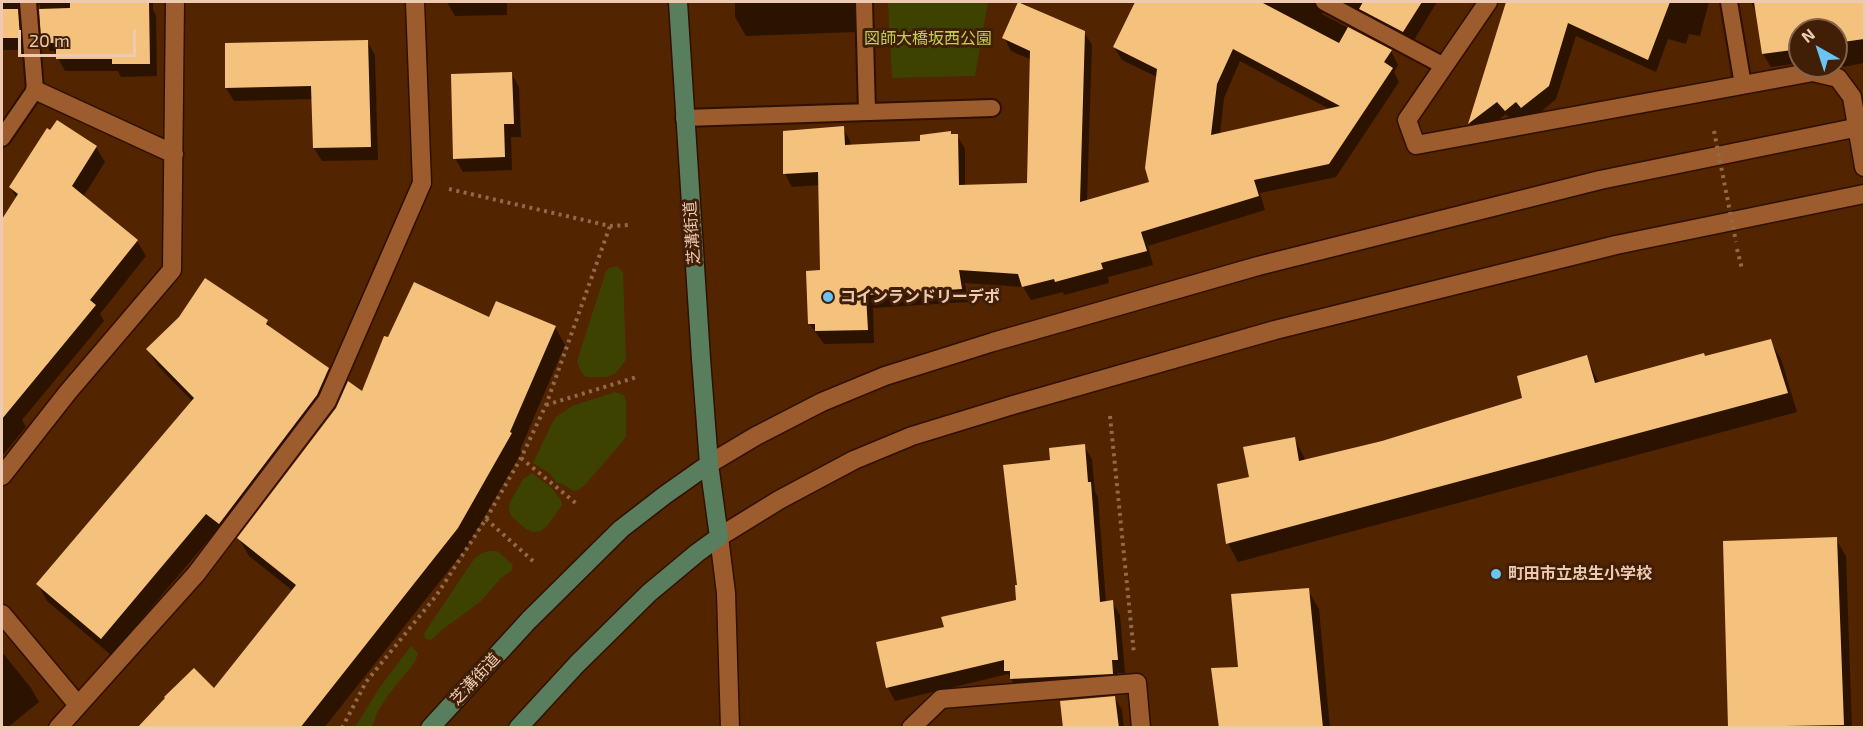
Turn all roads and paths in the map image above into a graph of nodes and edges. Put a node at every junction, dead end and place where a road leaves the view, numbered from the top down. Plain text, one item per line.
1 (28, 2) edge
2 (175, 2) edge
3 (415, 2) edge
4 (678, 2) edge
5 (864, 2) edge
6 (1324, 2) edge
7 (1488, 2) edge
8 (1729, 2) edge
9 (1444, 66) junction
10 (1743, 85) junction
11 (35, 90) junction
12 (992, 108) dead end
13 (867, 112) junction
14 (684, 118) junction
15 (1861, 127) edge
16 (1714, 131) dead end
17 (2, 138) edge
18 (174, 154) junction
19 (1864, 167) edge
20 (422, 183) junction
21 (1864, 194) edge
22 (629, 225) dead end
23 (610, 226) junction
24 (1742, 269) dead end
25 (637, 377) dead end
26 (546, 405) junction
27 (1110, 416) dead end
28 (521, 458) junction
29 (709, 464) junction
30 (2, 476) edge
31 (578, 505) dead end
32 (486, 519) junction
33 (719, 537) junction
34 (533, 561) dead end
35 (2, 614) edge
36 (1137, 684) junction
37 (78, 705) junction
38 (58, 728) edge
39 (342, 728) edge
40 (430, 728) edge
41 (518, 728) edge
42 (730, 728) edge
43 (911, 728) edge
44 (1141, 728) edge

1 - 11 lane
2 - 18 street
3 - 20 street
4 - 14 main road, 芝溝街道
5 - 13 lane
6 - 9 lane
7 - 9 street
8 - 10 lane
9 - 10 street
10 - 15 street
11 - 17 lane
11 - 18 street
12 - 13 lane
13 - 14 lane
14 - 29 main road, 芝溝街道
15 - 19 street
15 - 29 street
16 - 24 path, bridge
18 - 30 street
20 - 23 path
20 - 37 street
21 - 33 street
22 - 23 path
23 - 26 path
25 - 26 path
26 - 28 path
27 - 36 path
28 - 31 path
28 - 32 path
29 - 33 main road, 芝溝街道
29 - 40 main road, 芝溝街道
32 - 34 path
32 - 39 path
33 - 41 main road
33 - 42 street
35 - 37 street
36 - 43 street
36 - 44 street
37 - 38 street

